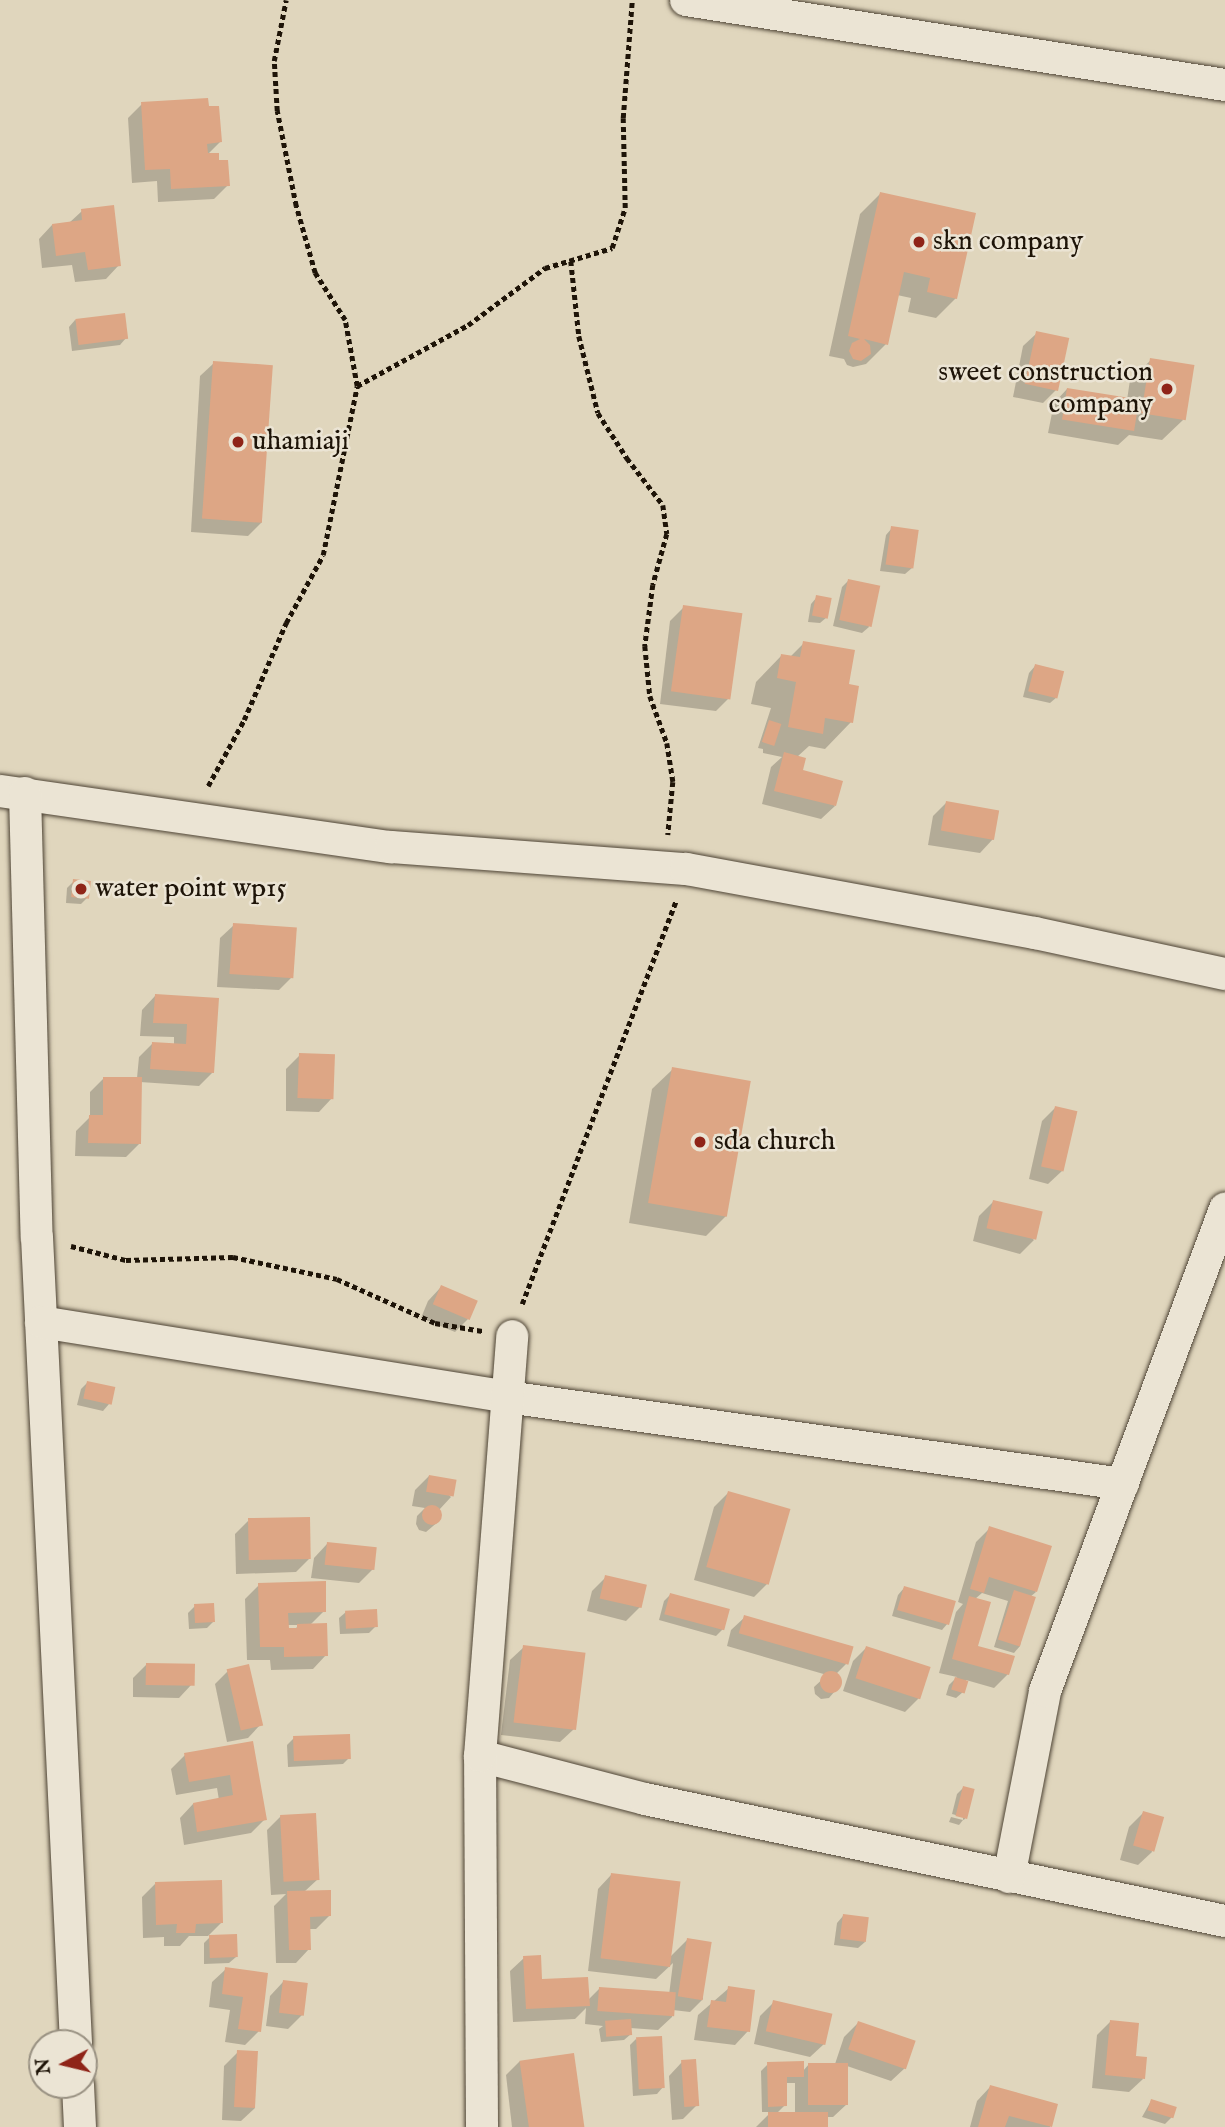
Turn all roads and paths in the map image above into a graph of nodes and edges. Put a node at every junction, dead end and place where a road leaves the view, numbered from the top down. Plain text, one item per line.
1 (286, 0) edge
2 (632, 0) edge
3 (686, 0) edge
4 (1225, 85) edge
5 (571, 261) junction
6 (357, 386) junction
7 (12, 792) edge
8 (191, 818) junction
9 (674, 868) junction
10 (1225, 974) edge
11 (1225, 1209) edge
12 (37, 1237) junction
13 (41, 1322) junction
14 (512, 1336) junction
15 (507, 1397) junction
16 (1123, 1484) junction
17 (480, 1756) junction
18 (1009, 1877) junction
19 (1225, 1921) edge
20 (75, 2029) edge
21 (79, 2099) edge
22 (80, 2127) edge
23 (482, 2127) edge

1 - 6 path
2 - 5 path
3 - 4 street
5 - 6 path
5 - 9 path
6 - 8 path
7 - 8 street
7 - 12 street
8 - 9 street
9 - 10 street
9 - 14 path
11 - 16 street
12 - 13 street
12 - 14 path
13 - 15 street
13 - 20 street
14 - 15 street
15 - 16 street
15 - 17 street
16 - 18 street
17 - 18 street
17 - 23 street
18 - 19 street
21 - 22 street

